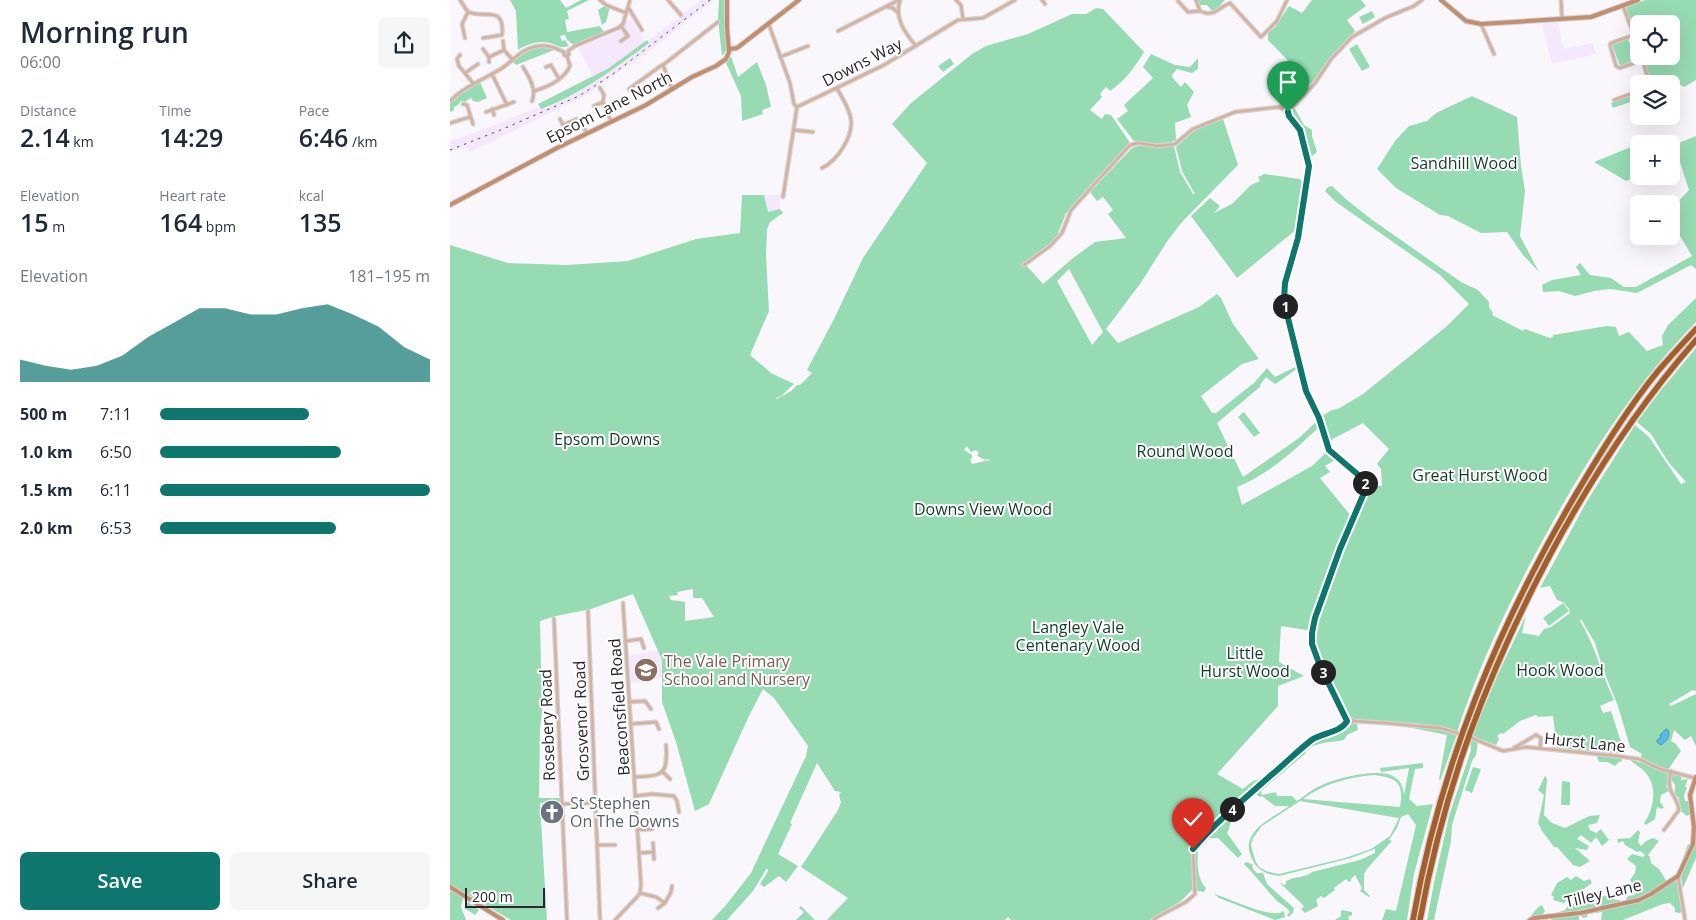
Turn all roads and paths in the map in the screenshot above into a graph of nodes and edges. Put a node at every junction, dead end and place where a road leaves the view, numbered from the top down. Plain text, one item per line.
1 (460, 0) edge
2 (600, 0) edge
3 (630, 0) edge
4 (668, 0) edge
5 (727, 0) edge
6 (799, 0) edge
7 (900, 0) edge
8 (956, 0) edge
9 (1015, 0) edge
10 (1042, 0) edge
11 (1196, 0) edge
12 (1288, 0) edge
13 (1421, 0) edge
14 (1441, 0) edge
15 (1561, 0) edge
16 (1638, 0) edge
17 (1178, 1) edge
18 (1045, 4) dead end
19 (1623, 6) junction
20 (628, 7) junction
21 (887, 7) junction
22 (1200, 11) junction
23 (468, 12) junction
24 (897, 12) junction
25 (626, 13) junction
26 (681, 15) dead end
27 (963, 19) junction
28 (1562, 19) junction
29 (718, 22) dead end
30 (768, 24) junction
31 (1481, 24) junction
32 (1630, 24) edge
33 (621, 26) junction
34 (642, 30) dead end
35 (838, 31) dead end
36 (1630, 36) edge
37 (465, 38) dead end
38 (484, 38) dead end
39 (503, 41) dead end
40 (621, 41) dead end
41 (808, 46) dead end
42 (916, 46) junction
43 (484, 49) dead end
44 (730, 49) junction
45 (504, 50) junction
46 (568, 51) junction
47 (564, 52) junction
48 (1494, 54) dead end
49 (460, 55) dead end
50 (567, 56) junction
51 (489, 57) junction
52 (780, 57) junction
53 (512, 59) junction
54 (490, 62) dead end
55 (1630, 63) edge
56 (478, 64) dead end
57 (663, 65) junction
58 (523, 67) dead end
59 (546, 67) dead end
60 (465, 73) junction
61 (492, 74) junction
62 (559, 79) junction
63 (473, 83) junction
64 (600, 88) dead end
65 (837, 88) junction
66 (629, 89) dead end
67 (672, 89) junction
68 (534, 91) junction
69 (1630, 94) edge
70 (1300, 98) junction
71 (1614, 100) dead end
72 (450, 101) edge
73 (532, 101) dead end
74 (514, 102) dead end
75 (603, 102) junction
76 (463, 104) dead end
77 (507, 105) junction
78 (1285, 105) junction
79 (594, 106) dead end
80 (797, 106) junction
81 (1279, 107) junction
82 (492, 110) junction
83 (1289, 111) junction
84 (486, 112) dead end
85 (494, 115) dead end
86 (471, 117) junction
87 (560, 119) dead end
88 (610, 121) junction
89 (450, 122) edge
90 (473, 124) dead end
91 (794, 130) junction
92 (813, 132) dead end
93 (587, 133) junction
94 (822, 168) dead end
95 (784, 197) dead end
96 (450, 204) edge
97 (1024, 265) dead end
98 (1696, 328) edge
99 (1696, 340) edge
100 (623, 603) dead end
101 (588, 611) dead end
102 (554, 620) dead end
103 (626, 641) junction
104 (644, 648) dead end
105 (629, 702) junction
106 (650, 709) dead end
107 (1345, 716) junction
108 (1354, 721) junction
109 (631, 724) junction
110 (1345, 724) junction
111 (659, 729) dead end
112 (1458, 733) dead end
113 (1472, 738) dead end
114 (666, 745) dead end
115 (1540, 748) junction
116 (1513, 749) junction
117 (662, 771) junction
118 (1670, 771) junction
119 (634, 777) junction
120 (1696, 777) edge
121 (670, 779) dead end
122 (636, 796) junction
123 (636, 801) junction
124 (596, 803) junction
125 (562, 804) junction
126 (680, 812) dead end
127 (652, 829) dead end
128 (638, 830) junction
129 (1664, 830) dead end
130 (653, 843) dead end
131 (616, 845) dead end
132 (597, 846) junction
133 (653, 852) junction
134 (639, 853) junction
135 (654, 859) dead end
136 (1678, 876) junction
137 (672, 886) dead end
138 (450, 887) edge
139 (640, 893) junction
140 (665, 902) junction
141 (658, 908) dead end
142 (1550, 918) edge
143 (503, 920) edge
144 (567, 920) edge
145 (600, 920) edge
146 (616, 920) edge
147 (1154, 920) edge
148 (1413, 920) edge
149 (1420, 920) edge
150 (1530, 920) edge
151 (1685, 920) edge

1 - 23 street
2 - 25 street
3 - 20 street
4 - 26 street
5 - 44 main road
6 - 30 main road, Epsom Lane North
7 - 21 street
7 - 24 street
8 - 27 street
9 - 27 street, Downs Way
10 - 18 street
11 - 22 street
12 - 22 street
13 - 70 street
14 - 31 main road
15 - 28 street
16 - 19 main road
17 - 22 street
19 - 28 main road
19 - 32 street
20 - 25 street
20 - 34 street
21 - 24 street
21 - 35 street
23 - 37 street
23 - 38 street
24 - 42 street
25 - 33 street
27 - 42 street, Downs Way
28 - 31 main road
29 - 57 street
30 - 44 main road, Epsom Lane North
30 - 52 street
31 - 48 street
33 - 40 street
33 - 46 street
36 - 55 street
39 - 45 street
41 - 52 street
42 - 65 street, Downs Way
43 - 51 street
44 - 67 main road, Epsom Lane North
45 - 51 street
45 - 53 street
46 - 47 street
46 - 50 street
47 - 50 street
47 - 53 street
49 - 60 street
50 - 62 street
51 - 54 street
52 - 80 street
53 - 61 street
56 - 60 street
57 - 66 street
57 - 67 street
58 - 68 street
59 - 62 street
60 - 63 street
61 - 63 street
61 - 77 street
62 - 68 street
63 - 72 street
64 - 75 street
65 - 80 street, Downs Way
65 - 94 street
67 - 88 main road, Epsom Lane North
68 - 73 street
69 - 71 street
70 - 78 street
70 - 83 street
74 - 77 street
75 - 79 street
75 - 88 street
76 - 86 street
77 - 82 street
78 - 81 street
78 - 83 street
80 - 91 street
81 - 83 street
81 - 97 street
82 - 84 street
82 - 85 street
83 - 107 street
86 - 89 street
86 - 90 street
87 - 93 street
88 - 93 main road, Epsom Lane North
91 - 92 street
91 - 95 street
93 - 96 main road, Epsom Lane North
98 - 148 highway
99 - 149 highway
100 - 103 street, Beaconsfield Road
101 - 124 street, Grosvenor Road
102 - 125 street, Rosebery Road
103 - 104 street
103 - 105 street, Beaconsfield Road
105 - 106 street
105 - 109 street, Beaconsfield Road
107 - 108 street
107 - 110 street
108 - 110 street
108 - 112 street
109 - 111 street
109 - 119 street, Beaconsfield Road
110 - 147 street
113 - 116 street, Hurst Lane
114 - 117 street
115 - 116 street, Hurst Lane
115 - 116 street
115 - 118 street, Hurst Lane
117 - 119 street
117 - 121 street
118 - 120 street, Hurst Lane
118 - 129 street
119 - 122 street, Beaconsfield Road
120 - 136 main road
122 - 123 street, Beaconsfield Road
122 - 126 street
123 - 124 street
123 - 128 street, Beaconsfield Road
124 - 125 street
124 - 132 street, Grosvenor Road
125 - 144 street, Rosebery Road
127 - 128 street
128 - 134 street, Beaconsfield Road
130 - 133 street
131 - 132 street
132 - 145 street, Grosvenor Road
133 - 134 street
133 - 135 street
134 - 139 street, Beaconsfield Road
136 - 142 main road, Tilley Lane
136 - 151 street
137 - 140 street
138 - 143 main road
139 - 140 street
139 - 146 street
140 - 141 street
142 - 150 main road, Tilley Lane

